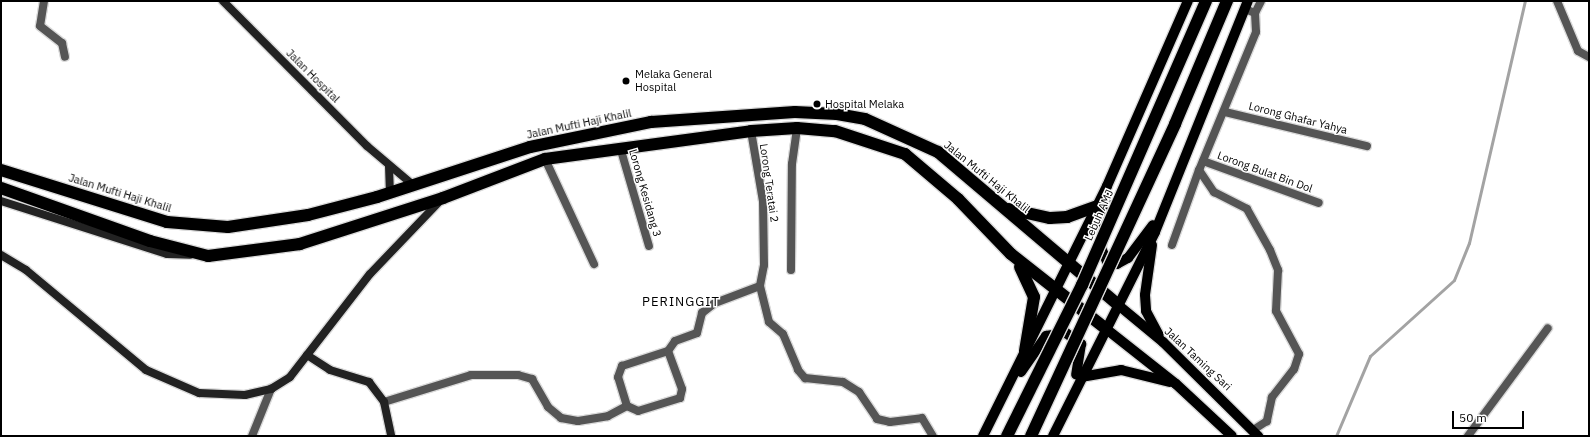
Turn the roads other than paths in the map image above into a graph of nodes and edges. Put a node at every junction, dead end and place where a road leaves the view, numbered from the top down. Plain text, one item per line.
1 (44, 1) edge
2 (223, 1) edge
3 (1188, 1) edge
4 (1206, 1) edge
5 (1227, 1) edge
6 (1261, 1) edge
7 (1557, 1) edge
8 (1249, 8) edge
9 (65, 57) dead end
10 (1589, 57) edge
11 (1225, 112) junction
12 (797, 128) junction
13 (751, 131) junction
14 (1367, 146) dead end
15 (620, 147) junction
16 (545, 159) junction
17 (1203, 161) junction
18 (389, 166) junction
19 (1, 170) edge
20 (1199, 170) junction
21 (413, 185) junction
22 (1107, 186) junction
23 (1, 188) edge
24 (390, 193) junction
25 (443, 198) junction
26 (1, 201) edge
27 (1319, 203) dead end
28 (1097, 206) junction
29 (1007, 209) junction
30 (1163, 212) junction
31 (1155, 232) junction
32 (1172, 245) dead end
33 (649, 246) dead end
34 (1011, 254) junction
35 (1, 255) edge
36 (208, 256) junction
37 (1068, 262) junction
38 (594, 264) dead end
39 (791, 270) dead end
40 (760, 286) junction
41 (1055, 290) junction
42 (1117, 304) junction
43 (1105, 328) junction
44 (1548, 328) dead end
45 (1163, 342) junction
46 (668, 351) junction
47 (1025, 351) junction
48 (307, 355) junction
49 (1081, 377) junction
50 (1176, 384) junction
51 (271, 389) junction
52 (384, 402) junction
53 (627, 406) junction
54 (996, 410) junction
55 (1063, 413) junction
56 (1256, 433) edge
57 (252, 436) edge
58 (391, 436) edge
59 (933, 436) edge
60 (983, 436) edge
61 (1007, 436) edge
62 (1031, 436) edge
63 (1053, 436) edge
64 (1232, 436) edge
65 (1468, 436) edge

1 - 9 street
2 - 18 street, Jalan Hospital
3 - 22 main road
4 - 61 highway, Lebuh AMJ, bridge
5 - 62 highway, bridge
6 - 8 street
7 - 10 street
8 - 11 street
8 - 30 main road
11 - 14 street, Lorong Ghafar Yahya
11 - 17 street
12 - 13 highway
12 - 34 highway
12 - 39 street
13 - 15 highway
13 - 40 street, Lorong Teratai 2
15 - 16 highway
15 - 33 street, Lorong Kesidang 3
16 - 25 highway
16 - 38 street
17 - 20 street
17 - 27 street, Lorong Bulat Bin Dol
18 - 21 street, Jalan Hospital
18 - 24 street
19 - 24 highway, Jalan Mufti Haji Khalil
20 - 32 street
20 - 56 street
21 - 24 highway, Jalan Mufti Haji Khalil
21 - 29 highway, Jalan Mufti Haji Khalil
22 - 28 main road
22 - 30 main road
23 - 36 highway
25 - 36 highway
25 - 48 street
26 - 36 street
28 - 29 highway
28 - 37 main road
29 - 37 highway, Jalan Mufti Haji Khalil
30 - 31 main road
31 - 42 main road
31 - 45 main road
34 - 41 highway
34 - 47 highway
35 - 51 street
37 - 41 main road
37 - 42 highway, Jalan Mufti Haji Khalil
40 - 46 street
40 - 59 street, Lorong Teratai 2
41 - 43 highway
41 - 47 main road
42 - 43 main road
42 - 45 main road, Jalan Taming Sari
43 - 49 main road
43 - 50 main road
44 - 65 street
45 - 56 main road, Jalan Taming Sari
46 - 53 street
46 - 53 street
47 - 54 main road
48 - 51 street
48 - 52 street
49 - 50 main road
49 - 55 main road
50 - 64 main road
51 - 57 street
52 - 53 street
52 - 58 street
54 - 55 main road
54 - 60 main road
55 - 63 main road

